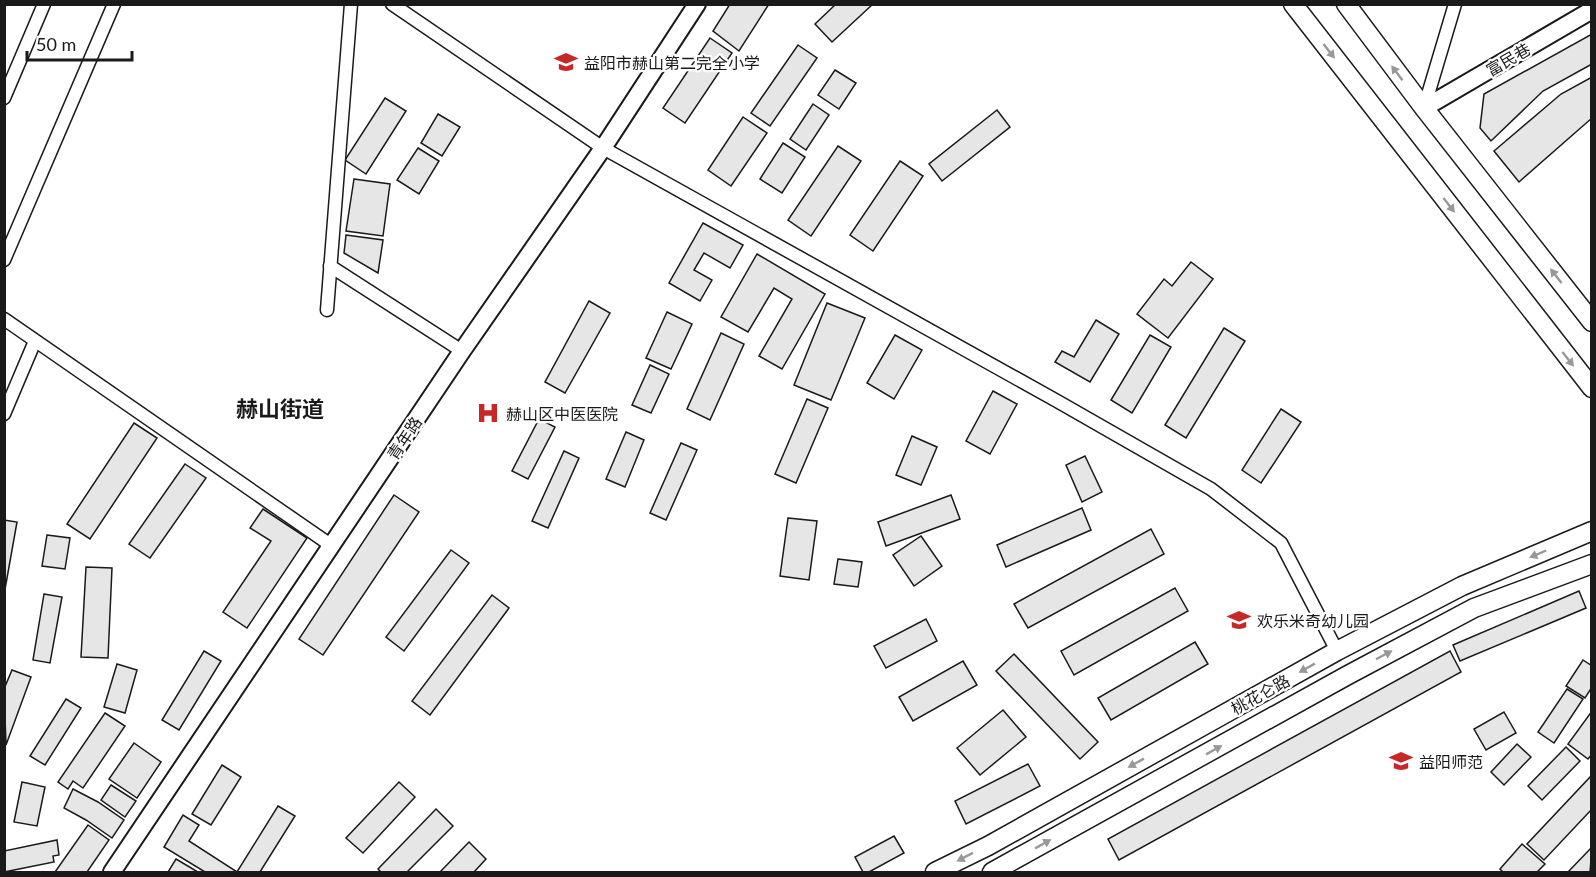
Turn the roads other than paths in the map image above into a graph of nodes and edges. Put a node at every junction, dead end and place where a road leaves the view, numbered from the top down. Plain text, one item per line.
1 (44, 4) edge
2 (114, 4) edge
3 (351, 4) edge
4 (392, 4) edge
5 (697, 4) edge
6 (1293, 4) edge
7 (1346, 4) edge
8 (1455, 4) edge
9 (1592, 10) edge
10 (4, 98) edge
11 (1424, 108) junction
12 (603, 148) junction
13 (4, 260) edge
14 (330, 266) junction
15 (327, 310) dead end
16 (4, 319) edge
17 (1592, 322) edge
18 (35, 340) junction
19 (462, 351) junction
20 (1592, 388) edge
21 (4, 414) edge
22 (1592, 531) edge
23 (332, 546) junction
24 (1592, 564) edge
25 (1337, 651) junction
26 (988, 846) junction
27 (997, 871) edge
28 (112, 873) edge
29 (935, 873) edge

1 - 10 street
2 - 13 street
3 - 14 street
4 - 12 street
5 - 12 street, 青年路
6 -> 20 main road
11 -> 7 main road
8 - 11 street
9 - 11 street, 富民巷
17 -> 11 main road
12 - 19 street, 青年路
12 - 25 street
14 - 15 street
14 - 19 street
16 - 18 street
18 - 21 street
18 - 23 street
19 - 23 street, 青年路
22 -> 25 main road, 桃花仑路
23 - 28 street, 青年路
27 -> 24 main road, 桃花仑路
25 -> 26 main road, 桃花仑路
26 - 27 street
26 -> 29 main road, 桃花仑路

